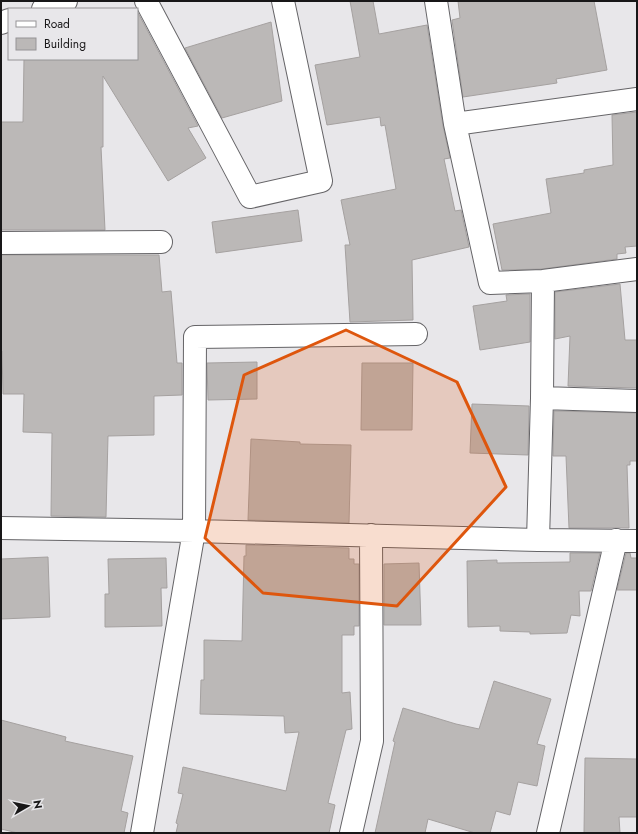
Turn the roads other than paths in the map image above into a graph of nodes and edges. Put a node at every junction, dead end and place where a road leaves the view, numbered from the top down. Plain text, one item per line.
1 (66, 1) edge
2 (146, 1) edge
3 (283, 1) edge
4 (436, 1) edge
5 (46, 8) edge
6 (637, 99) edge
7 (455, 124) junction
8 (161, 242) dead end
9 (1, 243) edge
10 (637, 269) edge
11 (543, 281) junction
12 (416, 334) dead end
13 (542, 398) junction
14 (637, 401) edge
15 (1, 528) edge
16 (194, 531) junction
17 (371, 536) junction
18 (538, 540) junction
19 (616, 540) junction
20 (637, 541) edge
21 (142, 833) edge
22 (351, 833) edge
23 (548, 833) edge

1 - 5 street
2 - 3 street
4 - 7 street
6 - 7 street
7 - 11 street
8 - 9 street
10 - 11 street
11 - 13 street
12 - 16 street
13 - 14 street
13 - 18 street
15 - 16 street
16 - 17 street
16 - 21 street
17 - 18 street
17 - 22 street
18 - 19 street
19 - 20 street
19 - 23 street

